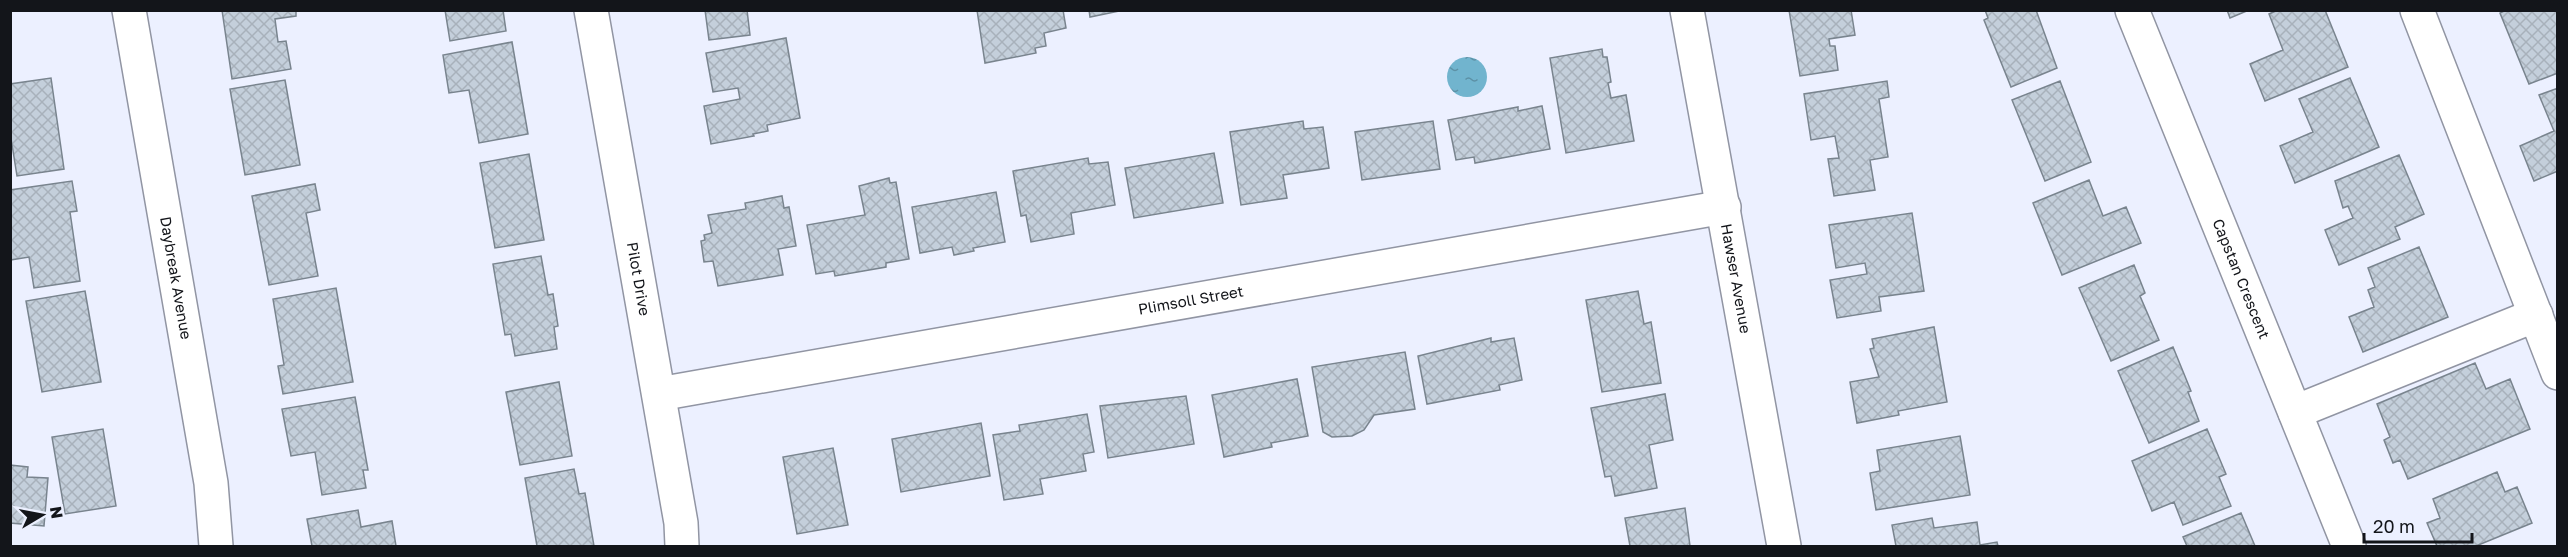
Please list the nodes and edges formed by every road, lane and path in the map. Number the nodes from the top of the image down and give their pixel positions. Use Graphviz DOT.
graph roads {
  1 [pos="129,10"];
  2 [pos="591,10"];
  3 [pos="1687,10"];
  4 [pos="2132,10"];
  5 [pos="2417,10"];
  6 [pos="1724,207"];
  7 [pos="2535,315"];
  8 [pos="2558,373"];
  9 [pos="659,394"];
  10 [pos="2295,412"];
  11 [pos="216,546"];
  12 [pos="682,546"];
  13 [pos="1784,546"];
  14 [pos="2349,546"];
  1 -- 11 [label="street, Daybreak Avenue"];
  2 -- 9 [label="street, Pilot Drive"];
  3 -- 6 [label="street, Hawser Avenue"];
  4 -- 10 [label="street, Capstan Crescent"];
  5 -- 7 [label="street"];
  6 -- 9 [label="street, Plimsoll Street"];
  6 -- 13 [label="street, Hawser Avenue"];
  7 -- 8 [label="street"];
  7 -- 10 [label="street"];
  9 -- 12 [label="street, Pilot Drive"];
  10 -- 14 [label="street, Capstan Crescent"];
}
